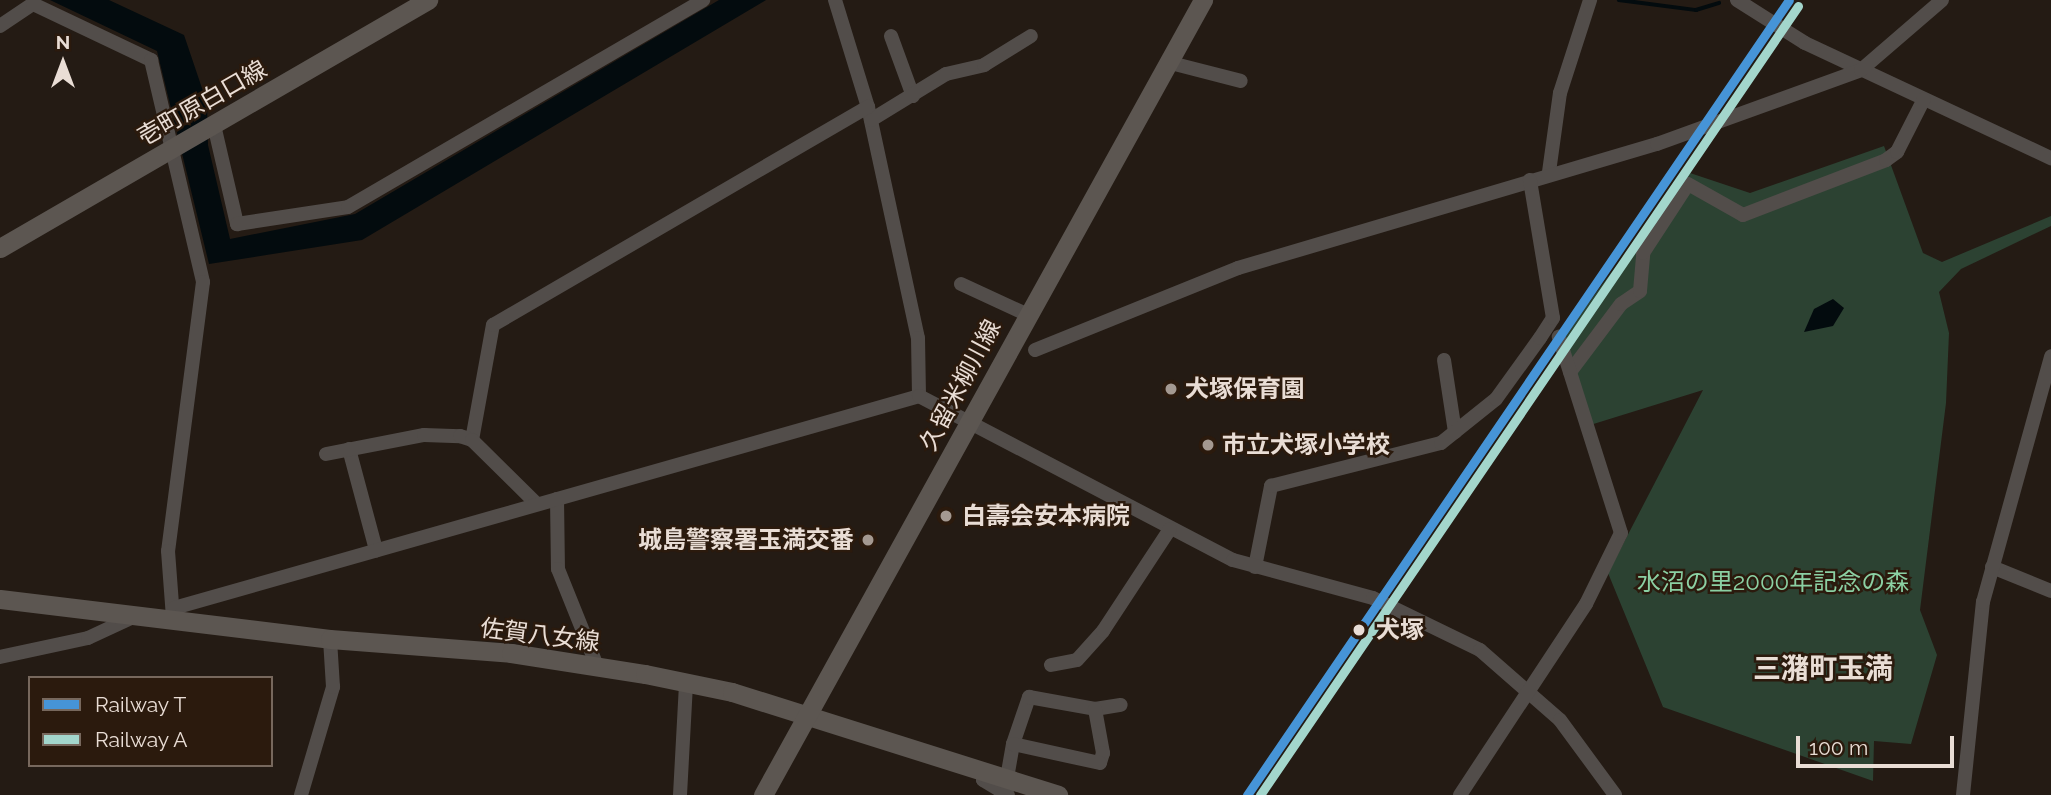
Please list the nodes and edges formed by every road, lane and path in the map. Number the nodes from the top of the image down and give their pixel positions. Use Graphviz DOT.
graph roads {
  1 [pos="428,0"];
  2 [pos="703,0"];
  3 [pos="835,0"];
  4 [pos="1203,0"];
  5 [pos="1590,0"];
  6 [pos="1737,0"];
  7 [pos="1942,0"];
  8 [pos="0,26"];
  9 [pos="891,36"];
  10 [pos="1031,36"];
  11 [pos="1167,62"];
  12 [pos="1861,70"];
  13 [pos="1241,80"];
  14 [pos="914,96"];
  15 [pos="1924,99"];
  16 [pos="869,114"];
  17 [pos="211,126"];
  18 [pos="174,147"];
  19 [pos="2051,158"];
  20 [pos="1549,173"];
  21 [pos="1530,180"];
  22 [pos="0,248"];
  23 [pos="961,284"];
  24 [pos="1027,314"];
  25 [pos="1559,337"];
  26 [pos="1035,350"];
  27 [pos="2051,356"];
  28 [pos="1444,360"];
  29 [pos="1570,372"];
  30 [pos="919,396"];
  31 [pos="970,419"];
  32 [pos="1455,432"];
  33 [pos="472,440"];
  34 [pos="349,449"];
  35 [pos="326,454"];
  36 [pos="556,499"];
  37 [pos="537,504"];
  38 [pos="1170,529"];
  39 [pos="376,550"];
  40 [pos="1255,567"];
  41 [pos="1992,567"];
  42 [pos="2051,591"];
  43 [pos="0,599"];
  44 [pos="173,615"];
  45 [pos="133,617"];
  46 [pos="330,639"];
  47 [pos="0,657"];
  48 [pos="1051,665"];
  49 [pos="597,666"];
  50 [pos="686,683"];
  51 [pos="1528,689"];
  52 [pos="1121,705"];
  53 [pos="1095,709"];
  54 [pos="810,715"];
  55 [pos="1013,744"];
  56 [pos="1007,787"];
  57 [pos="301,795"];
  58 [pos="680,795"];
  59 [pos="763,795"];
  60 [pos="1058,795"];
  61 [pos="1460,795"];
  62 [pos="1615,795"];
  63 [pos="1964,795"];
  1 -- 17 [label="main road, 壱町原白口線"];
  2 -- 17 [label="street"];
  3 -- 16 [label="street"];
  4 -- 11 [label="main road, 久留米柳川線"];
  5 -- 20 [label="street"];
  6 -- 12 [label="street"];
  7 -- 12 [label="street"];
  8 -- 18 [label="street"];
  9 -- 14 [label="street"];
  10 -- 14 [label="street"];
  11 -- 13 [label="street"];
  11 -- 24 [label="main road, 久留米柳川線"];
  12 -- 15 [label="street"];
  12 -- 20 [label="street"];
  14 -- 16 [label="street"];
  15 -- 19 [label="street"];
  15 -- 29 [label="street"];
  16 -- 30 [label="street"];
  16 -- 33 [label="street"];
  17 -- 18 [label="main road, 壱町原白口線"];
  18 -- 22 [label="main road, 壱町原白口線"];
  18 -- 44 [label="street"];
  20 -- 21 [label="street"];
  21 -- 26 [label="street"];
  21 -- 32 [label="street"];
  23 -- 24 [label="street"];
  24 -- 31 [label="main road, 久留米柳川線"];
  25 -- 29 [label="street"];
  27 -- 41 [label="street"];
  28 -- 32 [label="street"];
  29 -- 51 [label="street"];
  30 -- 31 [label="street"];
  30 -- 36 [label="street"];
  31 -- 38 [label="street"];
  31 -- 54 [label="main road, 久留米柳川線"];
  32 -- 40 [label="street"];
  33 -- 34 [label="street"];
  33 -- 37 [label="street"];
  34 -- 35 [label="street"];
  34 -- 39 [label="street"];
  36 -- 37 [label="street"];
  36 -- 49 [label="street"];
  37 -- 39 [label="street"];
  38 -- 40 [label="street"];
  38 -- 48 [label="street"];
  39 -- 44 [label="street"];
  40 -- 51 [label="street"];
  41 -- 42 [label="street"];
  41 -- 63 [label="street"];
  43 -- 45 [label="main road, 佐賀八女線"];
  44 -- 45 [label="main road, 佐賀八女線"];
  44 -- 46 [label="main road, 佐賀八女線"];
  45 -- 47 [label="street"];
  46 -- 49 [label="main road, 佐賀八女線"];
  46 -- 57 [label="street"];
  49 -- 50 [label="main road, 佐賀八女線"];
  50 -- 54 [label="main road, 佐賀八女線"];
  50 -- 58 [label="street"];
  51 -- 61 [label="street"];
  51 -- 62 [label="street"];
  52 -- 53 [label="street"];
  53 -- 55 [label="street"];
  53 -- 55 [label="street"];
  54 -- 56 [label="main road, 佐賀八女線"];
  54 -- 59 [label="main road, 久留米柳川線"];
  55 -- 56 [label="street"];
  56 -- 60 [label="main road, 佐賀八女線"];
}
